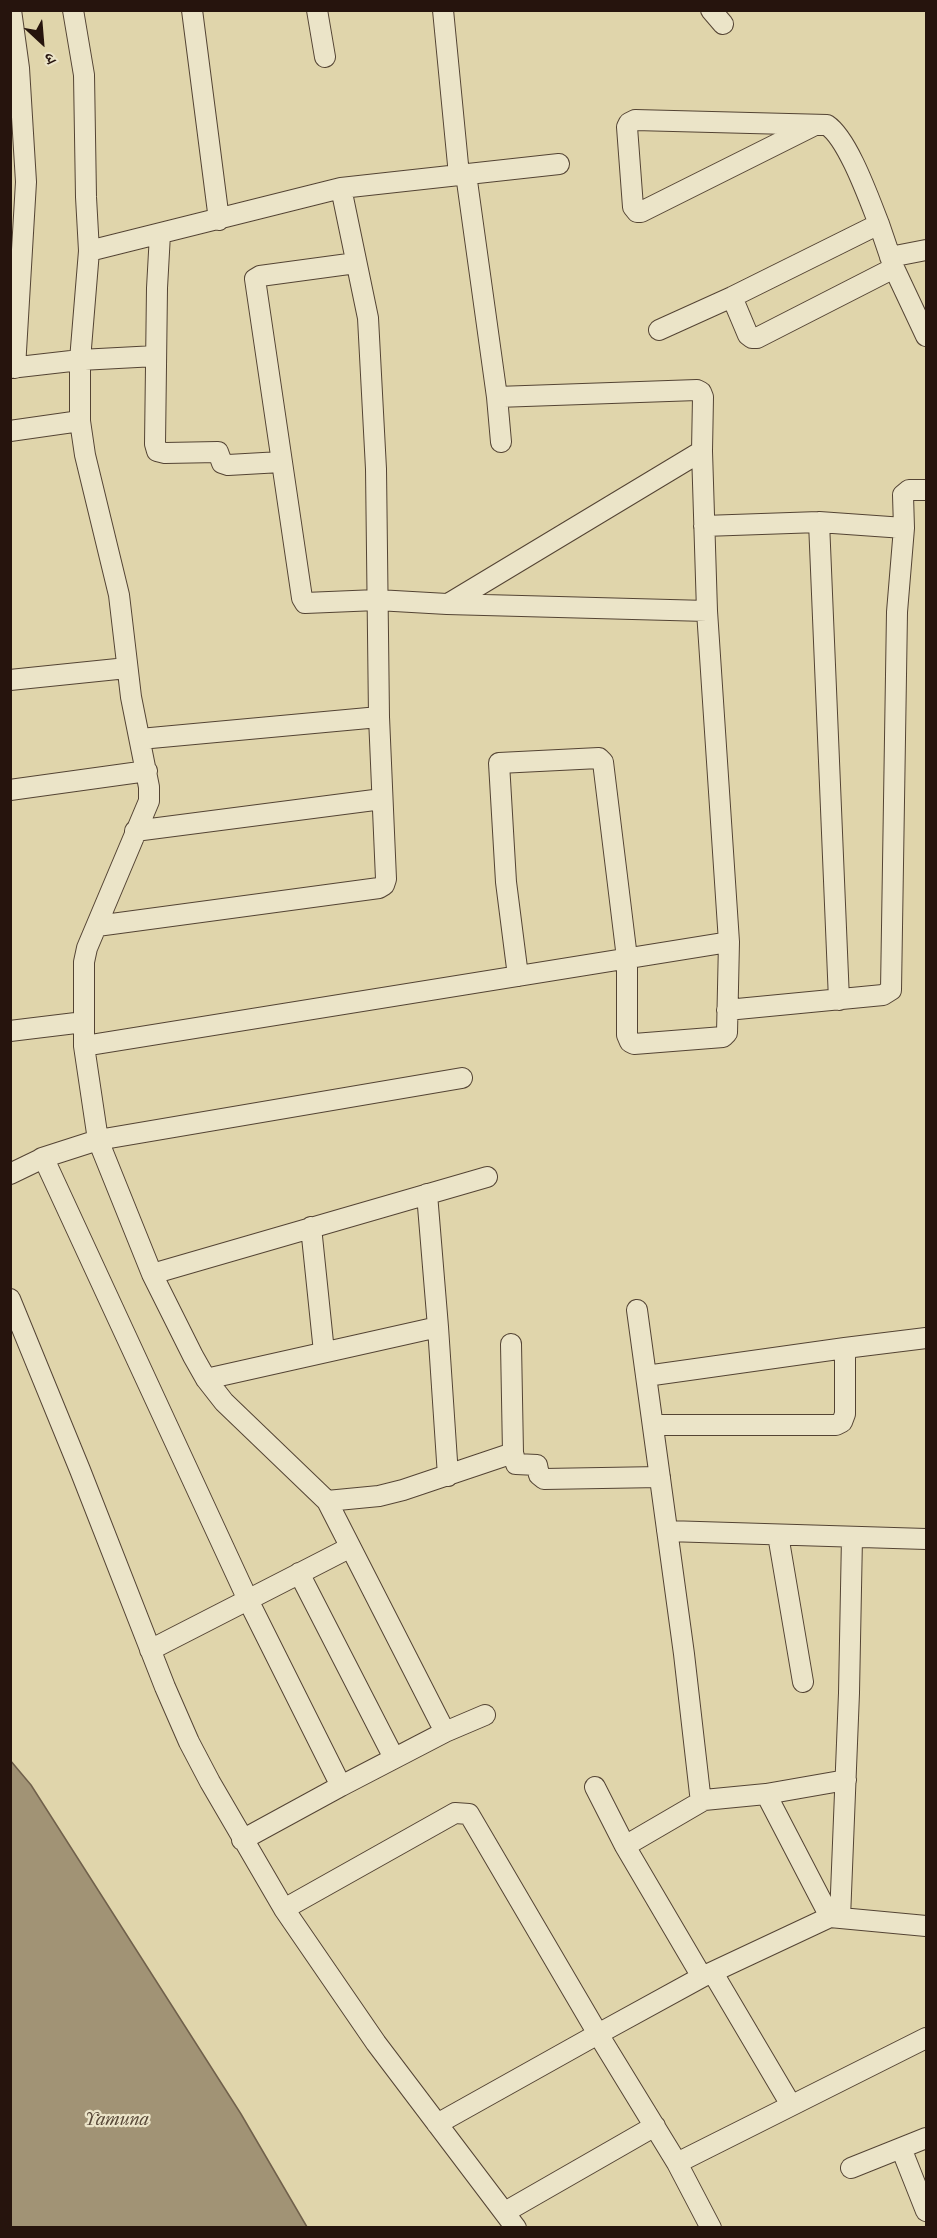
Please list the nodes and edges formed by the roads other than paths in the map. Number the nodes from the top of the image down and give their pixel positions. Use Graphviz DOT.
graph roads {
  1 [pos="73,10"];
  2 [pos="192,10"];
  3 [pos="317,10"];
  4 [pos="443,10"];
  5 [pos="11,11"];
  6 [pos="325,57"];
  7 [pos="815,124"];
  8 [pos="559,164"];
  9 [pos="463,174"];
  10 [pos="18,184"];
  11 [pos="341,188"];
  12 [pos="219,220"];
  13 [pos="879,224"];
  14 [pos="160,234"];
  15 [pos="927,250"];
  16 [pos="89,252"];
  17 [pos="892,262"];
  18 [pos="356,263"];
  19 [pos="732,297"];
  20 [pos="659,330"];
  21 [pos="927,336"];
  22 [pos="156,357"];
  23 [pos="80,360"];
  24 [pos="13,368"];
  25 [pos="497,397"];
  26 [pos="80,422"];
  27 [pos="10,431"];
  28 [pos="501,442"];
  29 [pos="702,451"];
  30 [pos="282,462"];
  31 [pos="927,490"];
  32 [pos="819,522"];
  33 [pos="704,526"];
  34 [pos="904,528"];
  35 [pos="376,600"];
  36 [pos="447,604"];
  37 [pos="707,611"];
  38 [pos="127,669"];
  39 [pos="10,680"];
  40 [pos="379,717"];
  41 [pos="140,739"];
  42 [pos="147,771"];
  43 [pos="10,790"];
  44 [pos="382,799"];
  45 [pos="135,831"];
  46 [pos="97,926"];
  47 [pos="729,942"];
  48 [pos="627,958"];
  49 [pos="518,976"];
  50 [pos="839,1000"];
  51 [pos="727,1010"];
  52 [pos="84,1022"];
  53 [pos="10,1031"];
  54 [pos="84,1046"];
  55 [pos="462,1078"];
  56 [pos="98,1140"];
  57 [pos="42,1158"];
  58 [pos="10,1174"];
  59 [pos="487,1177"];
  60 [pos="427,1194"];
  61 [pos="311,1227"];
  62 [pos="152,1274"];
  63 [pos="10,1299"];
  64 [pos="637,1310"];
  65 [pos="438,1326"];
  66 [pos="17,1330"];
  67 [pos="927,1338"];
  68 [pos="511,1344"];
  69 [pos="845,1347"];
  70 [pos="324,1352"];
  71 [pos="646,1376"];
  72 [pos="206,1379"];
  73 [pos="653,1425"];
  74 [pos="513,1453"];
  75 [pos="448,1476"];
  76 [pos="660,1477"];
  77 [pos="327,1501"];
  78 [pos="667,1531"];
  79 [pos="778,1535"];
  80 [pos="852,1537"];
  81 [pos="927,1539"];
  82 [pos="349,1548"];
  83 [pos="299,1573"];
  84 [pos="248,1600"];
  85 [pos="150,1650"];
  86 [pos="803,1682"];
  87 [pos="485,1715"];
  88 [pos="445,1732"];
  89 [pos="394,1758"];
  90 [pos="846,1780"];
  91 [pos="341,1786"];
  92 [pos="596,1787"];
  93 [pos="766,1794"];
  94 [pos="704,1800"];
  95 [pos="242,1840"];
  96 [pos="625,1846"];
  97 [pos="284,1909"];
  98 [pos="835,1918"];
  99 [pos="927,1926"];
  100 [pos="707,1975"];
  101 [pos="597,2034"];
  102 [pos="927,2038"];
  103 [pos="791,2105"];
  104 [pos="437,2124"];
  105 [pos="655,2126"];
  106 [pos="927,2138"];
  107 [pos="902,2148"];
  108 [pos="677,2163"];
  109 [pos="851,2168"];
  110 [pos="927,2211"];
  111 [pos="511,2220"];
  112 [pos="711,2228"];
  1 -- 16 [label="street"];
  2 -- 12 [label="street"];
  3 -- 6 [label="street"];
  4 -- 9 [label="street"];
  5 -- 10 [label="street"];
  7 -- 7 [label="street"];
  7 -- 13 [label="street"];
  8 -- 9 [label="street"];
  9 -- 11 [label="street"];
  9 -- 25 [label="street"];
  10 -- 24 [label="street"];
  11 -- 12 [label="street"];
  11 -- 18 [label="street"];
  12 -- 14 [label="street"];
  13 -- 17 [label="street"];
  13 -- 19 [label="street"];
  14 -- 16 [label="street"];
  14 -- 22 [label="street"];
  15 -- 17 [label="street"];
  16 -- 23 [label="street"];
  17 -- 19 [label="street"];
  17 -- 21 [label="street"];
  18 -- 30 [label="street"];
  18 -- 35 [label="street"];
  19 -- 20 [label="street"];
  22 -- 23 [label="street"];
  22 -- 30 [label="street"];
  23 -- 24 [label="street"];
  23 -- 26 [label="street"];
  25 -- 28 [label="street"];
  25 -- 29 [label="street"];
  26 -- 27 [label="street"];
  26 -- 38 [label="street"];
  29 -- 33 [label="street"];
  29 -- 36 [label="street"];
  30 -- 35 [label="street"];
  31 -- 34 [label="street"];
  32 -- 33 [label="street"];
  32 -- 34 [label="street"];
  32 -- 50 [label="street"];
  33 -- 37 [label="street"];
  34 -- 50 [label="street"];
  35 -- 36 [label="street"];
  35 -- 40 [label="street"];
  36 -- 37 [label="street"];
  37 -- 47 [label="street"];
  38 -- 39 [label="street"];
  38 -- 41 [label="street"];
  40 -- 41 [label="street"];
  40 -- 44 [label="street"];
  41 -- 42 [label="street"];
  42 -- 43 [label="street"];
  42 -- 45 [label="street"];
  44 -- 45 [label="street"];
  44 -- 46 [label="street"];
  45 -- 46 [label="street"];
  46 -- 52 [label="street"];
  47 -- 48 [label="street"];
  47 -- 51 [label="street"];
  48 -- 49 [label="street"];
  48 -- 49 [label="street"];
  48 -- 51 [label="street"];
  49 -- 54 [label="street"];
  50 -- 51 [label="street"];
  52 -- 53 [label="street"];
  52 -- 54 [label="street"];
  54 -- 56 [label="street"];
  55 -- 56 [label="street"];
  56 -- 57 [label="street"];
  56 -- 62 [label="street"];
  57 -- 58 [label="street"];
  57 -- 84 [label="street"];
  59 -- 60 [label="street"];
  60 -- 61 [label="street"];
  60 -- 65 [label="street"];
  61 -- 62 [label="street"];
  61 -- 70 [label="street"];
  62 -- 72 [label="street"];
  63 -- 66 [label="street"];
  64 -- 71 [label="street"];
  65 -- 70 [label="street"];
  65 -- 75 [label="street"];
  66 -- 85 [label="street"];
  67 -- 69 [label="street"];
  68 -- 74 [label="street"];
  69 -- 71 [label="street"];
  69 -- 73 [label="street"];
  70 -- 72 [label="street"];
  71 -- 73 [label="street"];
  72 -- 77 [label="street"];
  73 -- 76 [label="street"];
  74 -- 75 [label="street"];
  74 -- 76 [label="street"];
  75 -- 77 [label="street"];
  76 -- 78 [label="street"];
  77 -- 82 [label="street"];
  78 -- 79 [label="street"];
  78 -- 94 [label="street"];
  79 -- 80 [label="street"];
  79 -- 86 [label="street"];
  80 -- 81 [label="street"];
  80 -- 90 [label="street"];
  82 -- 83 [label="street"];
  82 -- 88 [label="street"];
  83 -- 84 [label="street"];
  83 -- 89 [label="street"];
  84 -- 85 [label="street"];
  84 -- 91 [label="street"];
  85 -- 95 [label="street"];
  87 -- 88 [label="street"];
  88 -- 89 [label="street"];
  89 -- 91 [label="street"];
  90 -- 93 [label="street"];
  90 -- 98 [label="street"];
  91 -- 95 [label="street"];
  92 -- 96 [label="street"];
  93 -- 94 [label="street"];
  93 -- 98 [label="street"];
  94 -- 96 [label="street"];
  95 -- 97 [label="street"];
  96 -- 100 [label="street"];
  97 -- 101 [label="street"];
  97 -- 104 [label="street"];
  98 -- 99 [label="street"];
  98 -- 100 [label="street"];
  100 -- 101 [label="street"];
  100 -- 103 [label="street"];
  101 -- 104 [label="street"];
  101 -- 105 [label="street"];
  102 -- 103 [label="street"];
  103 -- 108 [label="street"];
  104 -- 111 [label="street"];
  105 -- 108 [label="street"];
  105 -- 111 [label="street"];
  106 -- 107 [label="street"];
  107 -- 109 [label="street"];
  107 -- 110 [label="street"];
  108 -- 112 [label="street"];
}
